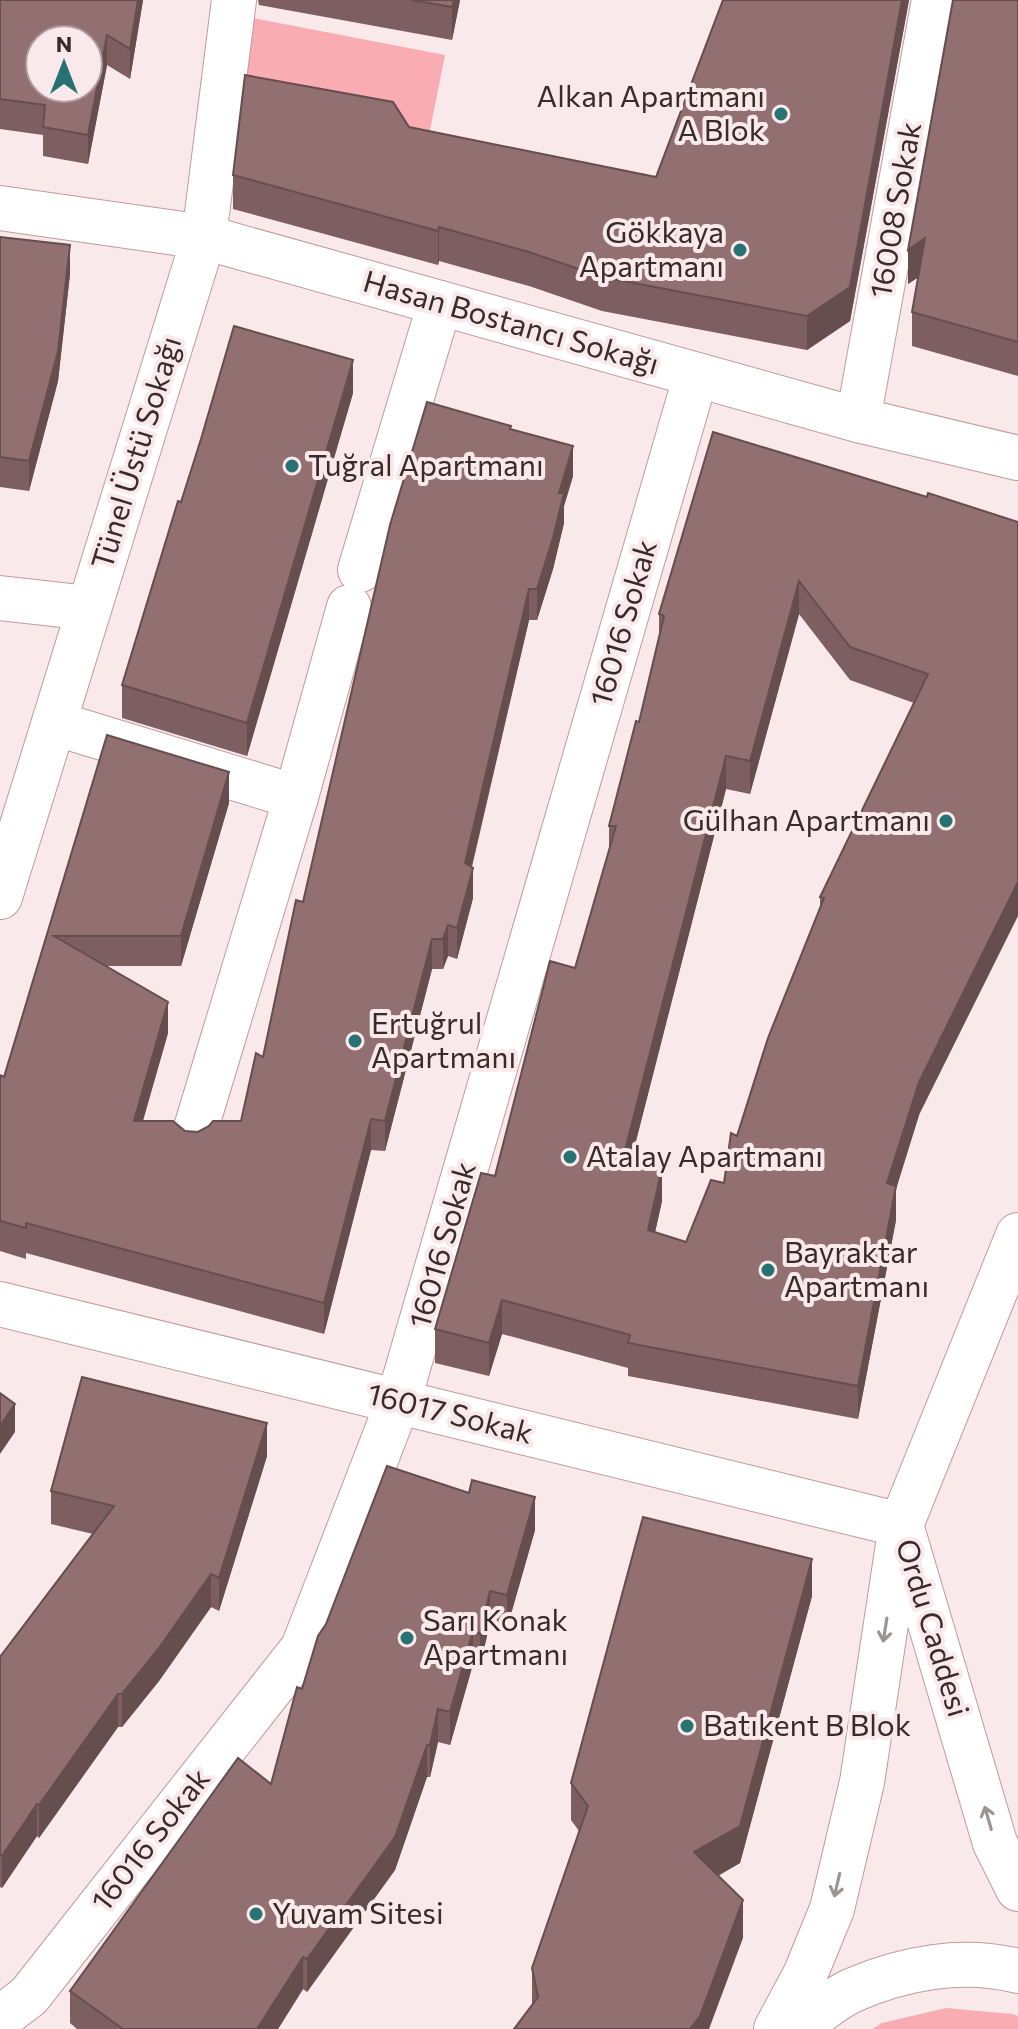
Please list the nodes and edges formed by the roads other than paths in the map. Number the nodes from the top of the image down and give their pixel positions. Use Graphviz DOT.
graph roads {
  1 [pos="234,0"];
  2 [pos="934,0"];
  3 [pos="0,208"];
  4 [pos="204,237"];
  5 [pos="440,303"];
  6 [pos="696,375"];
  7 [pos="858,420"];
  8 [pos="1018,458"];
  9 [pos="0,598"];
  10 [pos="89,608"];
  11 [pos="54,723"];
  12 [pos="296,797"];
  13 [pos="0,897"];
  14 [pos="193,1138"];
  15 [pos="1018,1235"];
  16 [pos="0,1304"];
  17 [pos="398,1402"];
  18 [pos="901,1525"];
  19 [pos="1018,1889"];
  20 [pos="1018,1971"];
  21 [pos="0,2018"];
  22 [pos="776,2029"];
  23 [pos="796,2029"];
  1 -- 4 [label="street, Tünel Üstü Sokağı"];
  2 -- 7 [label="street, 16008 Sokak"];
  3 -- 4 [label="street, Hasan Bostancı Sokağı"];
  4 -- 5 [label="street, Hasan Bostancı Sokağı"];
  4 -- 10 [label="street, Tünel Üstü Sokağı"];
  5 -- 6 [label="street, Hasan Bostancı Sokağı"];
  5 -- 12 [label="street"];
  6 -- 7 [label="street, Hasan Bostancı Sokağı"];
  6 -- 17 [label="street, 16016 Sokak"];
  7 -- 8 [label="street, Hasan Bostancı Sokağı"];
  9 -- 10 [label="street"];
  10 -- 11 [label="street, Tünel Üstü Sokağı"];
  11 -- 12 [label="street"];
  11 -- 13 [label="street, Tünel Üstü Sokağı"];
  12 -- 14 [label="street"];
  15 -- 18 [label="street, Ordu Caddesi"];
  16 -- 17 [label="street, 16017 Sokak"];
  17 -- 18 [label="street, 16017 Sokak"];
  17 -- 21 [label="street, 16016 Sokak"];
  19 -- 18 [label="street, Ordu Caddesi, one-way"];
  18 -- 22 [label="street, one-way"];
  20 -- 23 [label="street"];
}
